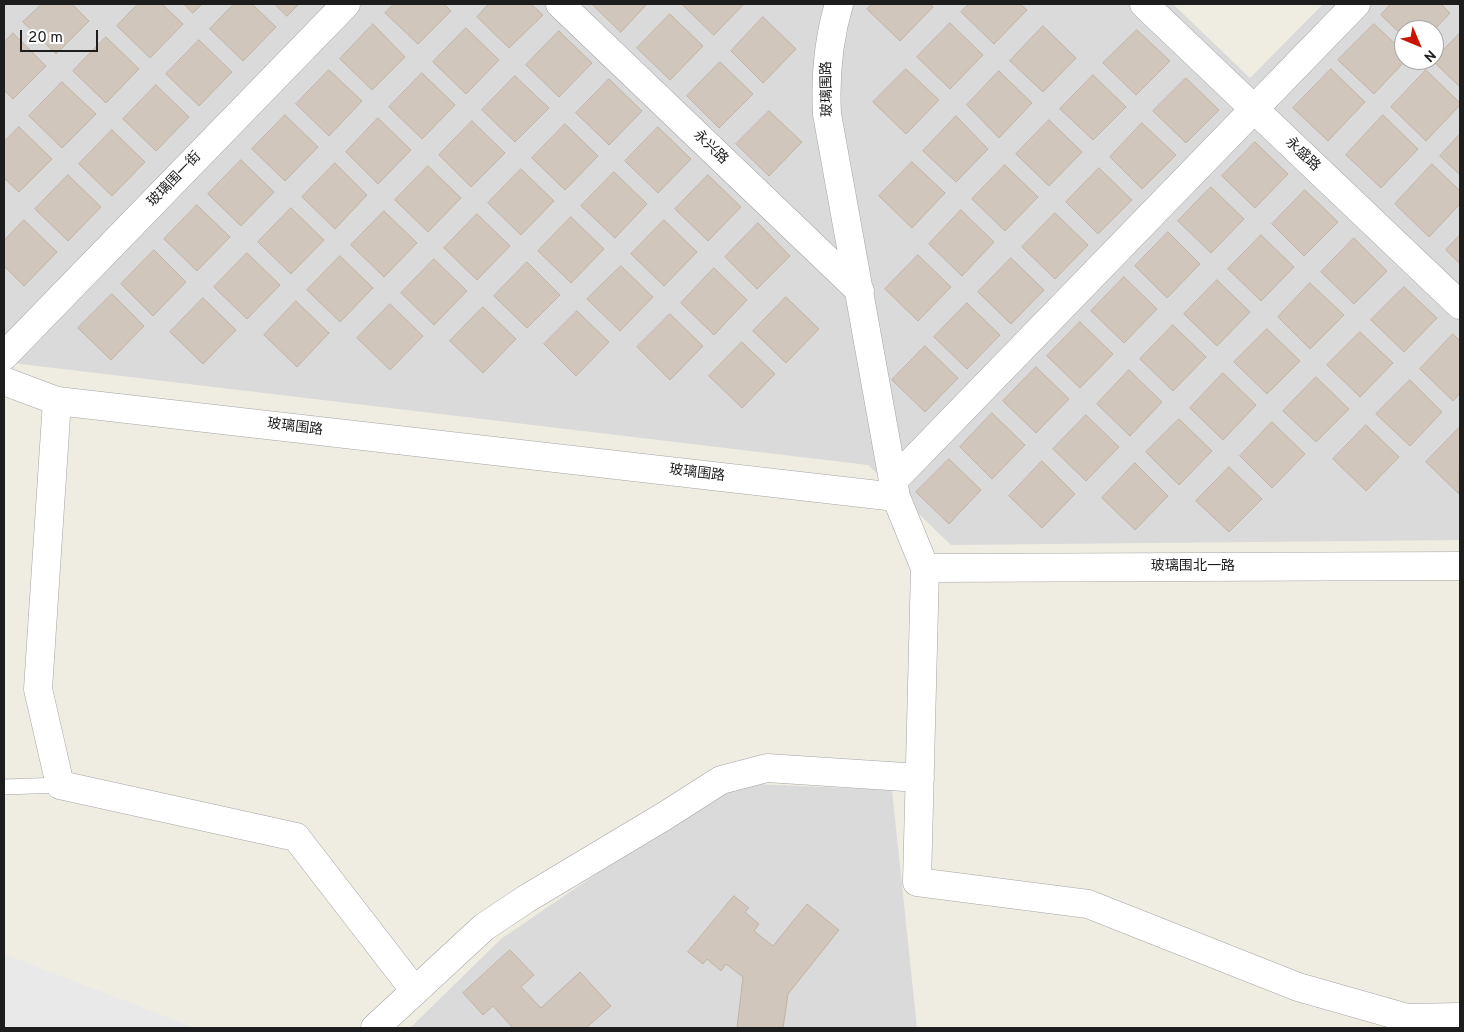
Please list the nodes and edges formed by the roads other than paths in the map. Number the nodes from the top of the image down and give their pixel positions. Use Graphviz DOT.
graph roads {
  1 [pos="346,4"];
  2 [pos="560,4"];
  3 [pos="839,4"];
  4 [pos="1144,4"];
  5 [pos="1356,4"];
  6 [pos="1254,108"];
  7 [pos="860,291"];
  8 [pos="1460,306"];
  9 [pos="4,356"];
  10 [pos="4,381"];
  11 [pos="57,401"];
  12 [pos="895,488"];
  13 [pos="1460,566"];
  14 [pos="925,568"];
  15 [pos="920,778"];
  16 [pos="60,785"];
  17 [pos="4,787"];
  18 [pos="416,991"];
  19 [pos="1460,1017"];
  20 [pos="375,1028"];
  1 -- 9 [label="street, 玻璃围一街"];
  2 -- 7 [label="street, 永兴路"];
  3 -- 7 [label="street, 玻璃围路"];
  4 -- 6 [label="street, 永盛路"];
  5 -- 6 [label="street"];
  6 -- 8 [label="street, 永盛路"];
  6 -- 12 [label="street"];
  7 -- 12 [label="street, 玻璃围路"];
  10 -- 11 [label="street, 玻璃围路"];
  11 -- 12 [label="street, 玻璃围路"];
  11 -- 16 [label="street"];
  12 -- 14 [label="street"];
  13 -- 14 [label="street, 玻璃围北一路"];
  14 -- 15 [label="street"];
  15 -- 18 [label="street"];
  15 -- 19 [label="street"];
  16 -- 17 [label="lane"];
  16 -- 18 [label="street"];
  18 -- 20 [label="street"];
}
